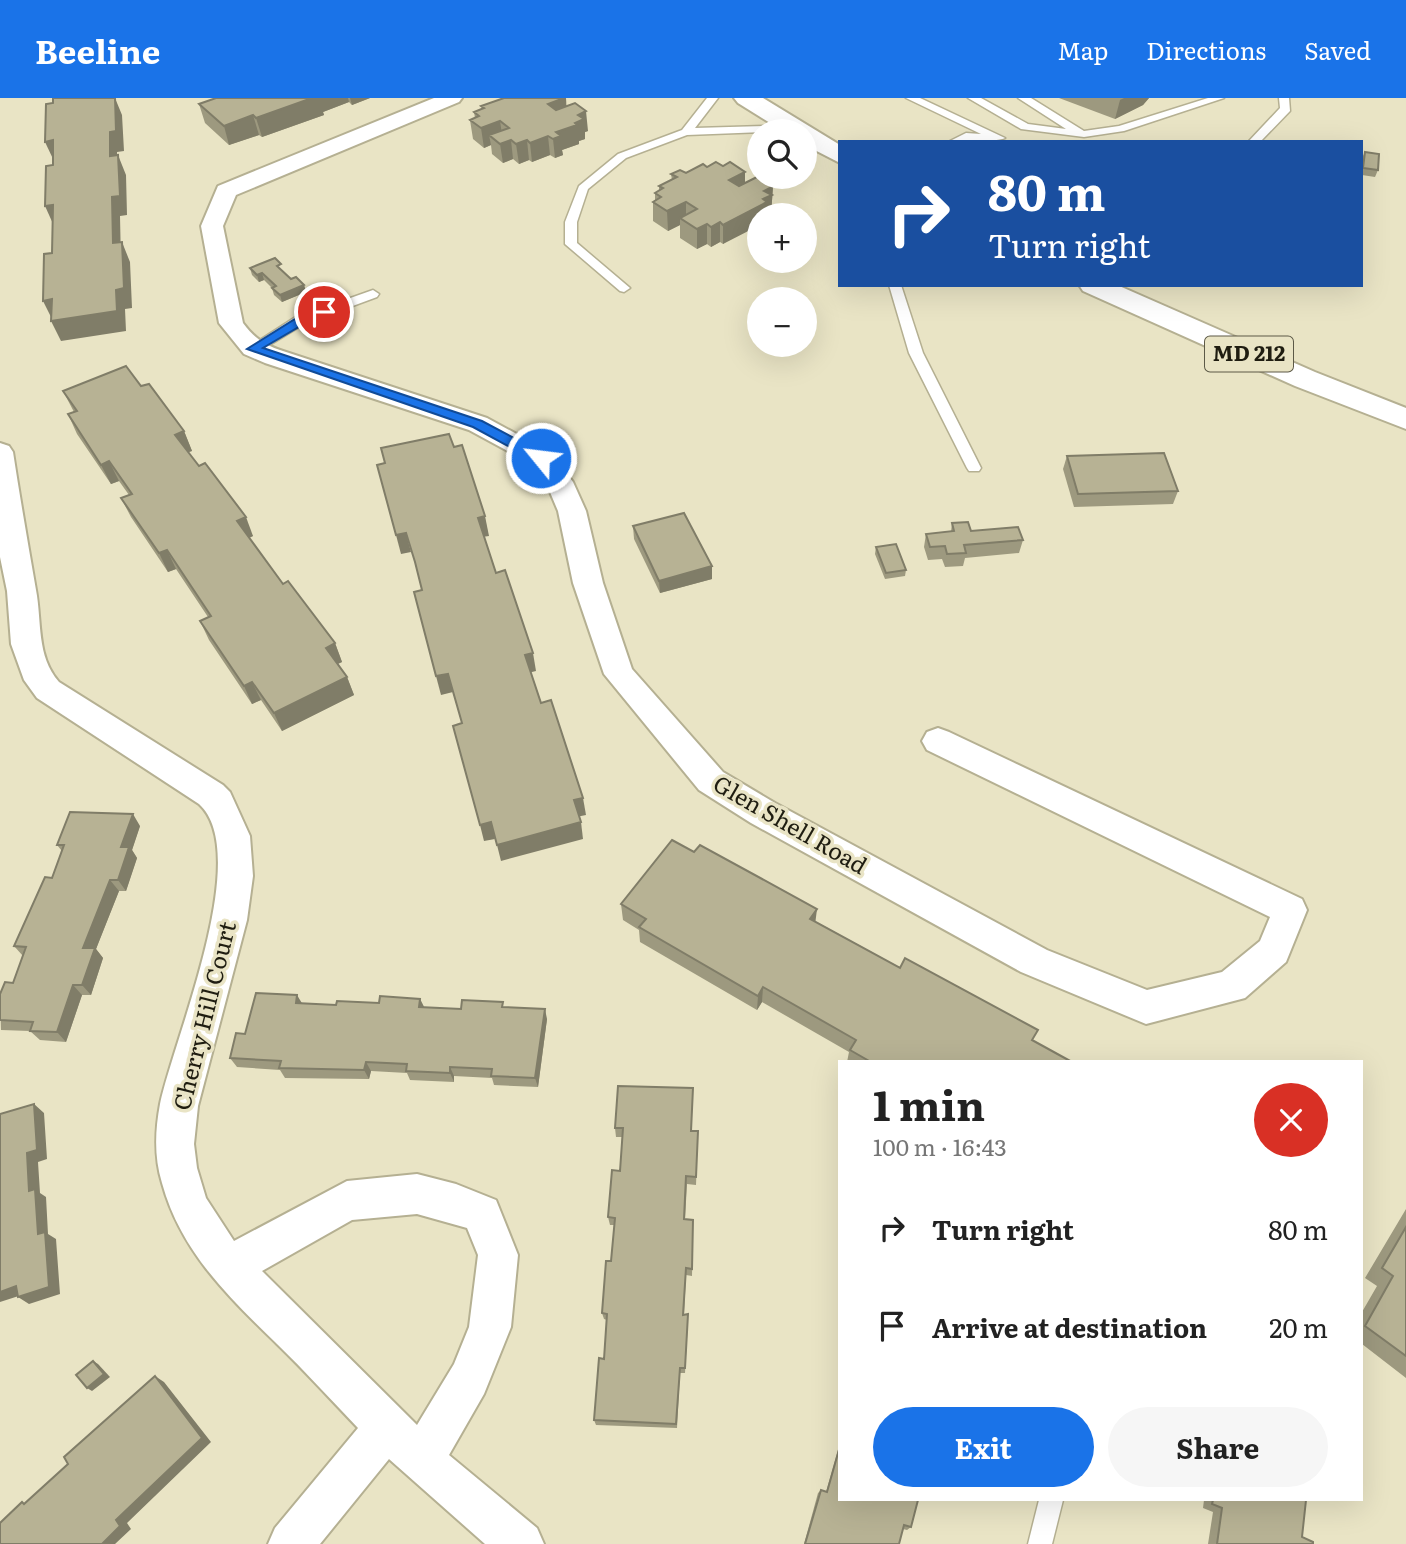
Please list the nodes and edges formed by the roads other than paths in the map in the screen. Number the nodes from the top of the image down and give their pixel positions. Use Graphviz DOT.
graph roads {
  1 [pos="452,98"];
  2 [pos="713,98"];
  3 [pos="746,98"];
  4 [pos="911,98"];
  5 [pos="973,98"];
  6 [pos="1023,98"];
  7 [pos="1219,98"];
  8 [pos="1284,98"];
  9 [pos="780,119"];
  10 [pos="1025,127"];
  11 [pos="747,131"];
  12 [pos="686,132"];
  13 [pos="1084,134"];
  14 [pos="957,140"];
  15 [pos="998,140"];
  16 [pos="1255,140"];
  17 [pos="817,142"];
  18 [pos="838,155"];
  19 [pos="896,287"];
  20 [pos="1102,287"];
  21 [pos="624,288"];
  22 [pos="373,293"];
  23 [pos="253,349"];
  24 [pos="1406,419"];
  25 [pos="0,452"];
  26 [pos="974,468"];
  27 [pos="938,741"];
  28 [pos="230,1266"];
  29 [pos="388,1426"];
  30 [pos="422,1460"];
  31 [pos="1051,1501"];
  32 [pos="291,1544"];
  33 [pos="521,1544"];
  34 [pos="1040,1544"];
  1 -- 23 [label="street"];
  2 -- 12 [label="lane"];
  3 -- 9 [label="main road"];
  4 -- 15 [label="lane"];
  5 -- 10 [label="lane"];
  6 -- 13 [label="lane"];
  7 -- 13 [label="lane"];
  8 -- 16 [label="lane"];
  10 -- 13 [label="lane"];
  10 -- 15 [label="lane"];
  11 -- 12 [label="lane"];
  12 -- 21 [label="lane"];
  14 -- 15 [label="lane"];
  17 -- 18 [label="main road"];
  19 -- 26 [label="lane"];
  20 -- 24 [label="main road, MD 212"];
  22 -- 23 [label="lane"];
  23 -- 27 [label="street, Glen Shell Road"];
  25 -- 28 [label="street, Cherry Hill Court"];
  28 -- 29 [label="street, Cherry Hill Court"];
  28 -- 30 [label="street"];
  29 -- 30 [label="street, Cherry Hill Court"];
  29 -- 32 [label="street"];
  30 -- 33 [label="street, Cherry Hill Court"];
  31 -- 34 [label="lane"];
}
